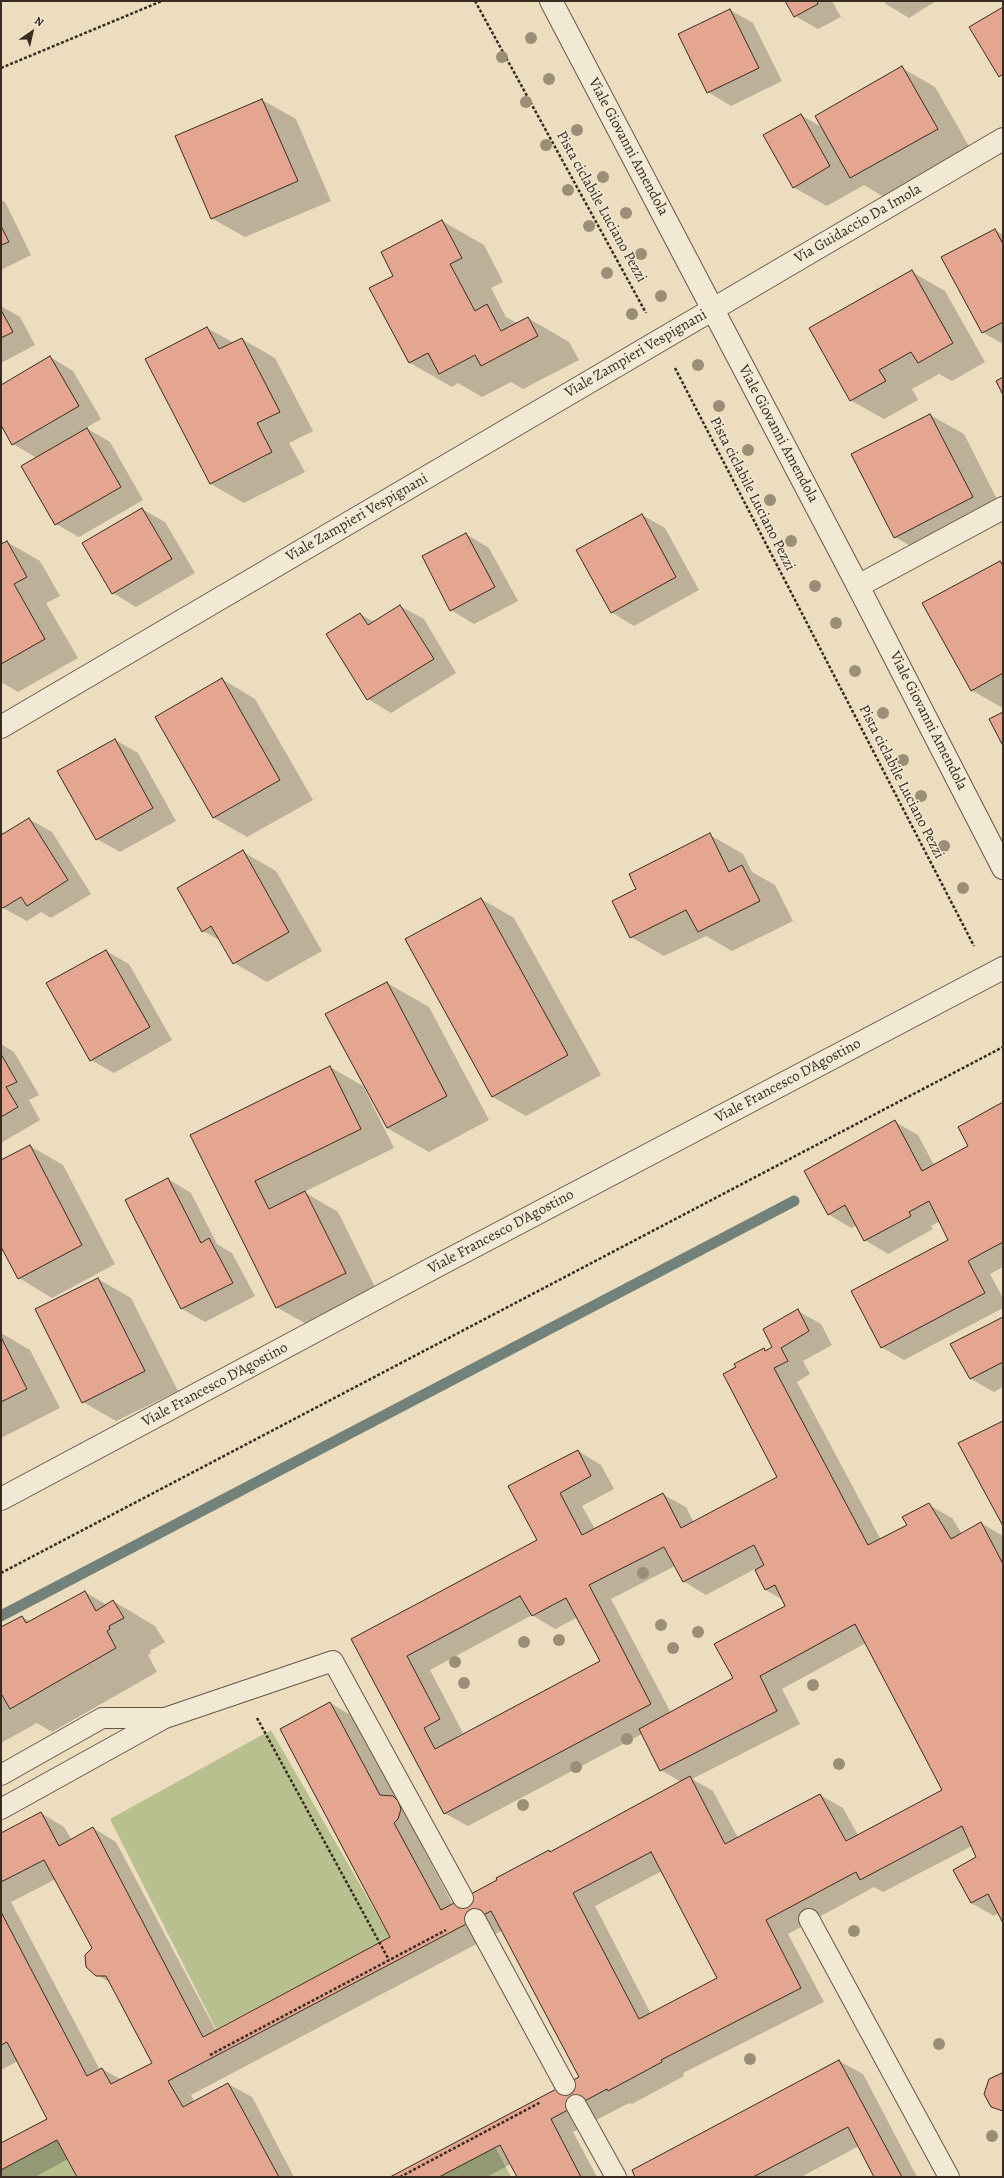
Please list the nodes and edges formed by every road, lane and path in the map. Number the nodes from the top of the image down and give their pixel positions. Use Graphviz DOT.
graph roads {
  1 [pos="162,1"];
  2 [pos="476,1"];
  3 [pos="551,1"];
  4 [pos="1,68"];
  5 [pos="1003,139"];
  6 [pos="713,308"];
  7 [pos="660,340"];
  8 [pos="1003,508"];
  9 [pos="858,586"];
  10 [pos="1,728"];
  11 [pos="1003,868"];
  12 [pos="996,971"];
  13 [pos="1003,1047"];
  14 [pos="1,1499"];
  15 [pos="1,1573"];
  16 [pos="165,1718"];
  17 [pos="267,1737"];
  18 [pos="1,1775"];
  19 [pos="1,1809"];
  20 [pos="463,1898"];
  21 [pos="475,1919"];
  22 [pos="809,1919"];
  23 [pos="452,1927"];
  24 [pos="389,1960"];
  25 [pos="210,2055"];
  26 [pos="565,2085"];
  27 [pos="546,2099"];
  28 [pos="576,2105"];
  29 [pos="400,2177"];
  30 [pos="616,2177"];
  31 [pos="949,2177"];
  1 -- 4 [label="path"];
  2 -- 7 [label="path, Pista ciclabile Luciano Pezzi"];
  3 -- 6 [label="street, Viale Giovanni Amendola"];
  5 -- 6 [label="street, Via Guidaccio Da Imola"];
  6 -- 7 [label="street, Viale Zampieri Vespignani"];
  6 -- 9 [label="street, Viale Giovanni Amendola"];
  7 -- 10 [label="street, Viale Zampieri Vespignani"];
  7 -- 12 [label="path, Pista ciclabile Luciano Pezzi"];
  8 -- 9 [label="street"];
  9 -- 11 [label="street, Viale Giovanni Amendola"];
  12 -- 14 [label="street, Viale Francesco D'Agostino"];
  13 -- 15 [label="path"];
  16 -- 18 [label="lane"];
  16 -- 19 [label="lane"];
  16 -- 20 [label="lane"];
  17 -- 24 [label="path"];
  21 -- 26 [label="lane"];
  22 -- 31 [label="lane"];
  23 -- 24 [label="path"];
  24 -- 25 [label="path"];
  27 -- 29 [label="path"];
  28 -- 30 [label="lane"];
}
